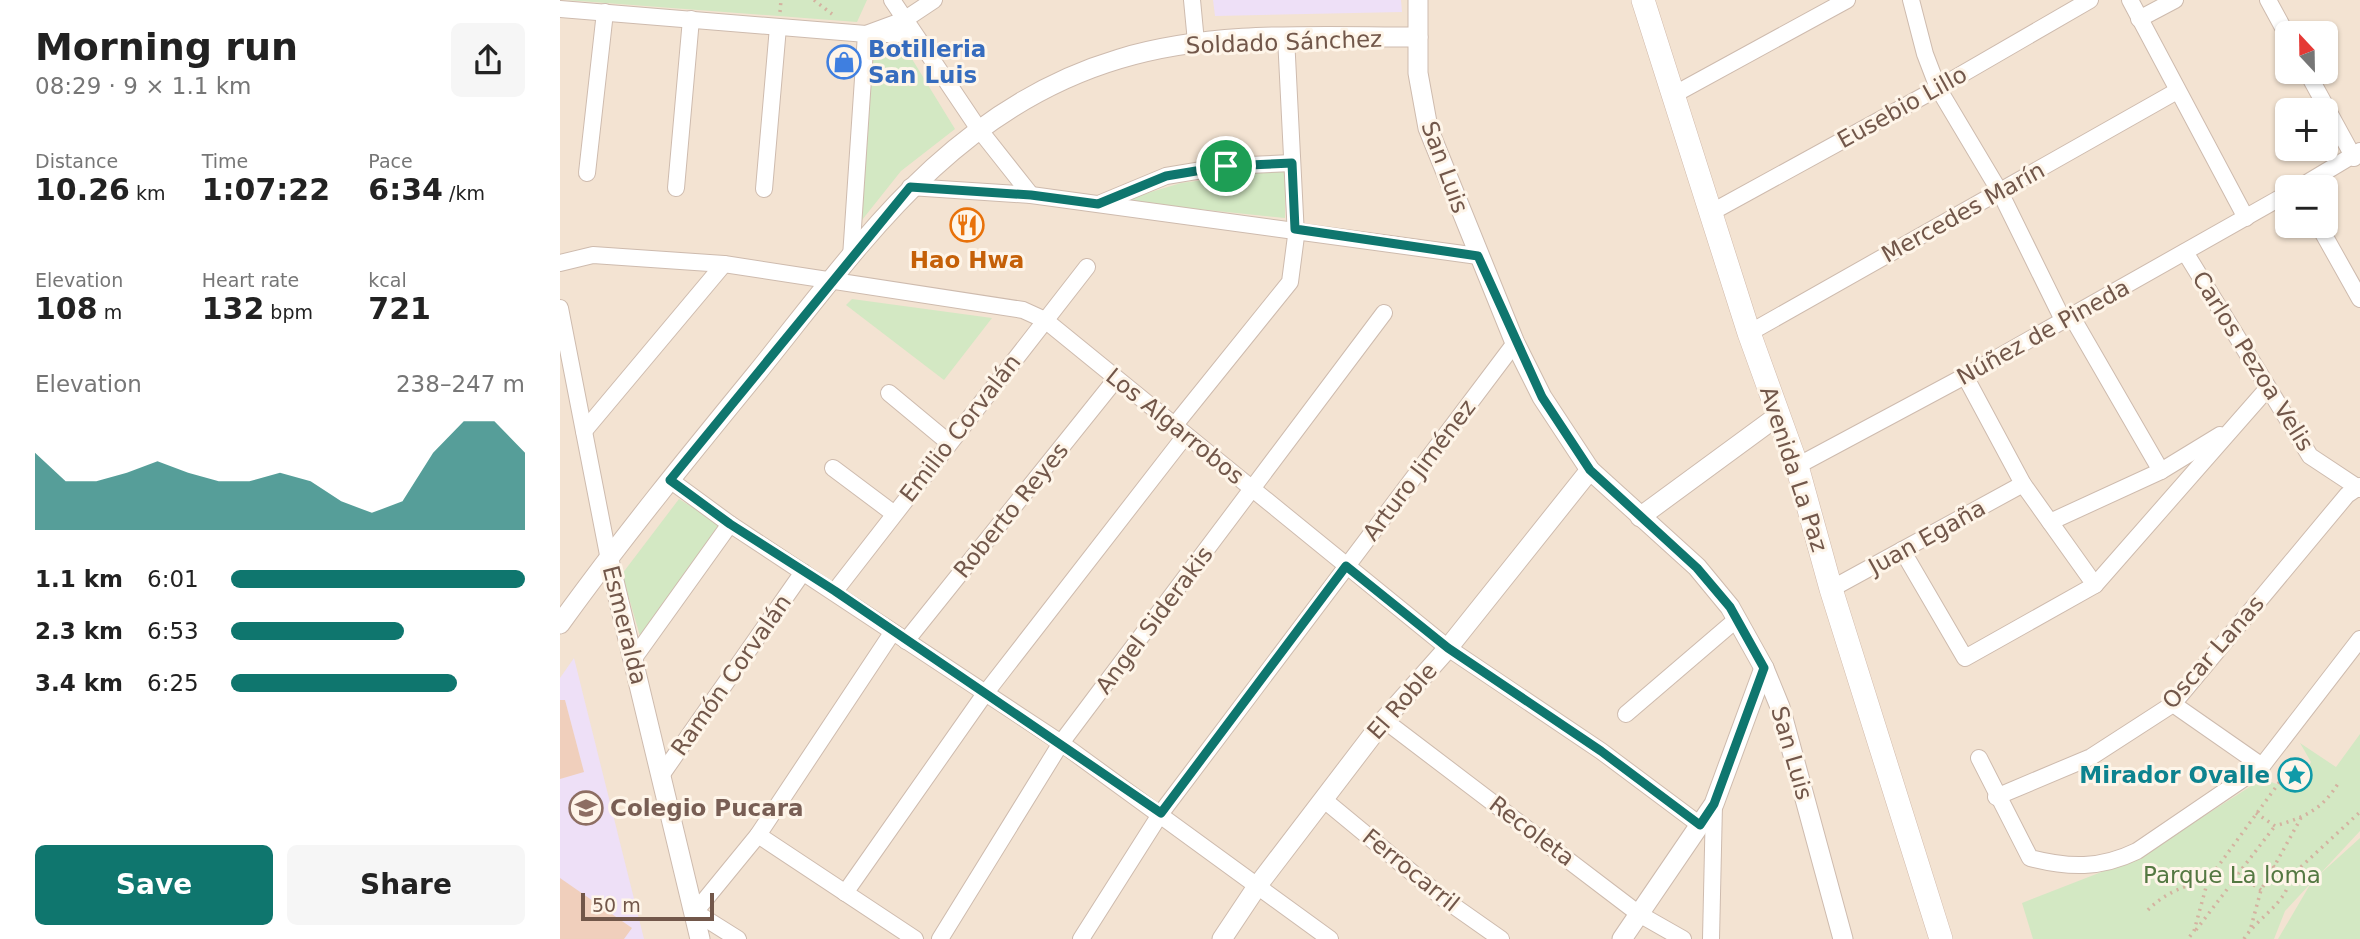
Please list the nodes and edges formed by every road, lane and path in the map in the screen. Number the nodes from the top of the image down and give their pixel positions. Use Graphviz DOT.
graph roads {
  1 [pos="892,0"];
  2 [pos="934,0"];
  3 [pos="1192,0"];
  4 [pos="1418,0"];
  5 [pos="1643,0"];
  6 [pos="1847,0"];
  7 [pos="1910,0"];
  8 [pos="2090,0"];
  9 [pos="2130,0"];
  10 [pos="2175,0"];
  11 [pos="2269,0"];
  12 [pos="560,9"];
  13 [pos="605,12"];
  14 [pos="691,19"];
  15 [pos="2139,19"];
  16 [pos="904,20"];
  17 [pos="2280,21"];
  18 [pos="778,27"];
  19 [pos="866,34"];
  20 [pos="913,34"];
  21 [pos="1286,37"];
  22 [pos="1418,37"];
  23 [pos="1196,42"];
  24 [pos="2314,84"];
  25 [pos="1938,88"];
  26 [pos="2177,91"];
  27 [pos="1675,94"];
  28 [pos="978,128"];
  29 [pos="2357,155"];
  30 [pos="1292,163"];
  31 [pos="587,173"];
  32 [pos="2321,175"];
  33 [pos="910,187"];
  34 [pos="676,188"];
  35 [pos="764,189"];
  36 [pos="2000,192"];
  37 [pos="1031,195"];
  38 [pos="2275,201"];
  39 [pos="1098,204"];
  40 [pos="1712,212"];
  41 [pos="2246,218"];
  42 [pos="1295,229"];
  43 [pos="2326,238"];
  44 [pos="2185,252"];
  45 [pos="1478,256"];
  46 [pos="851,257"];
  47 [pos="560,263"];
  48 [pos="724,264"];
  49 [pos="1087,267"];
  50 [pos="832,280"];
  51 [pos="2360,299"];
  52 [pos="560,308"];
  53 [pos="1384,313"];
  54 [pos="2068,319"];
  55 [pos="1045,320"];
  56 [pos="1749,333"];
  57 [pos="1515,343"];
  58 [pos="1965,376"];
  59 [pos="1115,379"];
  60 [pos="2267,389"];
  61 [pos="890,393"];
  62 [pos="1779,415"];
  63 [pos="2234,426"];
  64 [pos="584,431"];
  65 [pos="1179,431"];
  66 [pos="948,442"];
  67 [pos="1797,466"];
  68 [pos="833,468"];
  69 [pos="1590,470"];
  70 [pos="2161,471"];
  71 [pos="670,480"];
  72 [pos="2023,484"];
  73 [pos="2359,488"];
  74 [pos="1254,489"];
  75 [pos="893,513"];
  76 [pos="1640,517"];
  77 [pos="2050,522"];
  78 [pos="730,524"];
  79 [pos="1902,550"];
  80 [pos="609,560"];
  81 [pos="1346,566"];
  82 [pos="803,572"];
  83 [pos="2095,585"];
  84 [pos="1831,589"];
  85 [pos="835,591"];
  86 [pos="563,613"];
  87 [pos="1737,619"];
  88 [pos="899,637"];
  89 [pos="2360,639"];
  90 [pos="1448,648"];
  91 [pos="634,658"];
  92 [pos="1764,668"];
  93 [pos="984,695"];
  94 [pos="2173,705"];
  95 [pos="1626,714"];
  96 [pos="1384,720"];
  97 [pos="1061,743"];
  98 [pos="1979,758"];
  99 [pos="2262,766"];
  100 [pos="2284,776"];
  101 [pos="660,777"];
  102 [pos="2339,782"];
  103 [pos="1996,797"];
  104 [pos="1323,799"];
  105 [pos="1714,804"];
  106 [pos="2360,812"];
  107 [pos="1161,813"];
  108 [pos="2256,813"];
  109 [pos="2301,818"];
  110 [pos="1700,825"];
  111 [pos="2275,826"];
  112 [pos="758,835"];
  113 [pos="2273,866"];
  114 [pos="2238,874"];
  115 [pos="2290,877"];
  116 [pos="2208,880"];
  117 [pos="1258,885"];
  118 [pos="2261,890"];
  119 [pos="845,893"];
  120 [pos="2148,910"];
  121 [pos="695,912"];
  122 [pos="1639,914"];
  123 [pos="2251,927"];
  124 [pos="2194,931"];
  125 [pos="700,939"];
  126 [pos="738,939"];
  127 [pos="915,939"];
  128 [pos="940,939"];
  129 [pos="1080,939"];
  130 [pos="1222,939"];
  131 [pos="1330,939"];
  132 [pos="1501,939"];
  133 [pos="1622,939"];
  134 [pos="1682,939"];
  135 [pos="1711,939"];
  136 [pos="1843,939"];
  137 [pos="1941,939"];
  138 [pos="2188,939"];
  139 [pos="2244,939"];
  1 -- 16 [label="street"];
  2 -- 16 [label="street"];
  3 -- 23 [label="street"];
  4 -- 22 [label="street, San Luis"];
  5 -- 27 [label="main road, Avenida La Paz"];
  6 -- 27 [label="street"];
  7 -- 25 [label="street"];
  8 -- 25 [label="street, Eusebio Lillo"];
  9 -- 15 [label="street"];
  10 -- 15 [label="street"];
  11 -- 17 [label="street"];
  12 -- 13 [label="street"];
  13 -- 14 [label="street"];
  13 -- 31 [label="street"];
  14 -- 18 [label="street"];
  14 -- 34 [label="street"];
  15 -- 26 [label="street"];
  16 -- 19 [label="street"];
  16 -- 20 [label="street"];
  18 -- 19 [label="street"];
  18 -- 35 [label="street"];
  19 -- 20 [label="street"];
  19 -- 46 [label="street"];
  20 -- 28 [label="street"];
  21 -- 22 [label="street, Soldado Sánchez"];
  21 -- 23 [label="street, Soldado Sánchez"];
  21 -- 30 [label="street"];
  22 -- 45 [label="street, San Luis"];
  23 -- 28 [label="street, Soldado Sánchez"];
  24 -- 29 [label="street"];
  25 -- 36 [label="street"];
  25 -- 40 [label="street, Eusebio Lillo"];
  26 -- 36 [label="street, Mercedes Marín"];
  26 -- 41 [label="street"];
  27 -- 40 [label="main road, Avenida La Paz"];
  28 -- 33 [label="street, Soldado Sánchez"];
  28 -- 37 [label="street"];
  29 -- 32 [label="street"];
  30 -- 39 [label="street"];
  30 -- 42 [label="street"];
  33 -- 37 [label="street"];
  33 -- 46 [label="street, Soldado Sánchez"];
  36 -- 54 [label="street"];
  36 -- 56 [label="street, Mercedes Marín"];
  37 -- 39 [label="street"];
  38 -- 41 [label="street, Núñez de Pineda"];
  39 -- 42 [label="street"];
  40 -- 56 [label="main road, Avenida La Paz"];
  41 -- 44 [label="street, Núñez de Pineda"];
  42 -- 45 [label="street"];
  42 -- 65 [label="street"];
  43 -- 51 [label="street"];
  44 -- 54 [label="street, Núñez de Pineda"];
  44 -- 60 [label="street, Carlos Pezoa Velis"];
  45 -- 57 [label="street, San Luis"];
  46 -- 50 [label="street, Soldado Sánchez"];
  47 -- 48 [label="street, Los Algarrobos"];
  48 -- 50 [label="street, Los Algarrobos"];
  48 -- 64 [label="street"];
  49 -- 55 [label="street, Emilio Corvalán"];
  50 -- 55 [label="street, Los Algarrobos"];
  50 -- 71 [label="street, Soldado Sánchez"];
  52 -- 64 [label="street, Esmeralda"];
  53 -- 74 [label="street, Angel Siderakis"];
  54 -- 58 [label="street, Núñez de Pineda"];
  54 -- 70 [label="street"];
  55 -- 59 [label="street, Los Algarrobos"];
  55 -- 66 [label="street, Emilio Corvalán"];
  56 -- 62 [label="main road, Avenida La Paz"];
  57 -- 69 [label="street, San Luis"];
  57 -- 81 [label="street, Arturo Jiménez"];
  58 -- 67 [label="street, Núñez de Pineda"];
  58 -- 72 [label="street"];
  59 -- 65 [label="street, Los Algarrobos"];
  59 -- 88 [label="street, Roberto Reyes"];
  60 -- 63 [label="street"];
  60 -- 73 [label="street, Carlos Pezoa Velis"];
  61 -- 66 [label="street"];
  62 -- 67 [label="main road, Avenida La Paz"];
  62 -- 76 [label="street"];
  63 -- 70 [label="street"];
  63 -- 83 [label="street"];
  64 -- 80 [label="street, Esmeralda"];
  65 -- 74 [label="street, Los Algarrobos"];
  65 -- 93 [label="street"];
  66 -- 75 [label="street, Emilio Corvalán"];
  67 -- 84 [label="main road, Avenida La Paz"];
  68 -- 75 [label="street"];
  69 -- 76 [label="street, San Luis"];
  69 -- 90 [label="street, El Roble"];
  70 -- 77 [label="street"];
  71 -- 78 [label="street"];
  71 -- 80 [label="street, Soldado Sánchez"];
  72 -- 77 [label="street"];
  72 -- 79 [label="street, Juan Egaña"];
  73 -- 94 [label="street, Oscar Lanas"];
  74 -- 81 [label="street, Los Algarrobos"];
  74 -- 97 [label="street, Angel Siderakis"];
  75 -- 85 [label="street, Emilio Corvalán"];
  76 -- 87 [label="street, San Luis"];
  77 -- 83 [label="street"];
  78 -- 82 [label="street"];
  78 -- 91 [label="street"];
  79 -- 83 [label="street"];
  79 -- 84 [label="street, Juan Egaña"];
  80 -- 86 [label="street, Soldado Sánchez"];
  80 -- 91 [label="street, Esmeralda"];
  81 -- 90 [label="street, Los Algarrobos"];
  81 -- 107 [label="street, Arturo Jiménez"];
  82 -- 85 [label="street"];
  82 -- 101 [label="street, Ramón Corvalán"];
  84 -- 137 [label="main road, Avenida La Paz"];
  85 -- 88 [label="street"];
  87 -- 92 [label="street, San Luis"];
  87 -- 95 [label="street"];
  88 -- 93 [label="street"];
  88 -- 112 [label="street, Roberto Reyes"];
  89 -- 99 [label="street"];
  90 -- 96 [label="street, El Roble"];
  90 -- 110 [label="street, Los Algarrobos"];
  91 -- 101 [label="street, Esmeralda"];
  92 -- 105 [label="street"];
  92 -- 136 [label="street, San Luis"];
  93 -- 97 [label="street"];
  93 -- 119 [label="street"];
  94 -- 99 [label="street"];
  94 -- 103 [label="street, Oscar Lanas"];
  96 -- 104 [label="street, El Roble"];
  96 -- 122 [label="street, Recoleta"];
  97 -- 107 [label="street"];
  97 -- 128 [label="street, Angel Siderakis"];
  98 -- 103 [label="street"];
  99 -- 103 [label="street"];
  100 -- 108 [label="path"];
  101 -- 121 [label="street, Esmeralda"];
  102 -- 109 [label="path"];
  104 -- 117 [label="street, El Roble"];
  104 -- 132 [label="street, Ferrocarril"];
  105 -- 110 [label="street"];
  105 -- 135 [label="street"];
  106 -- 115 [label="path"];
  107 -- 117 [label="street"];
  107 -- 129 [label="street, Arturo Jiménez"];
  108 -- 111 [label="path"];
  108 -- 116 [label="path"];
  109 -- 111 [label="path"];
  109 -- 113 [label="path"];
  110 -- 122 [label="street"];
  111 -- 114 [label="path"];
  112 -- 119 [label="street"];
  112 -- 121 [label="street, Roberto Reyes"];
  113 -- 115 [label="path"];
  113 -- 118 [label="path"];
  114 -- 118 [label="path"];
  114 -- 124 [label="path"];
  115 -- 123 [label="path"];
  116 -- 120 [label="path"];
  116 -- 124 [label="path"];
  117 -- 130 [label="street, El Roble"];
  117 -- 131 [label="street"];
  118 -- 123 [label="path"];
  119 -- 127 [label="street"];
  121 -- 125 [label="street, Esmeralda"];
  121 -- 126 [label="street"];
  122 -- 133 [label="street"];
  122 -- 134 [label="street, Recoleta"];
  123 -- 139 [label="path"];
  124 -- 138 [label="path"];
}
